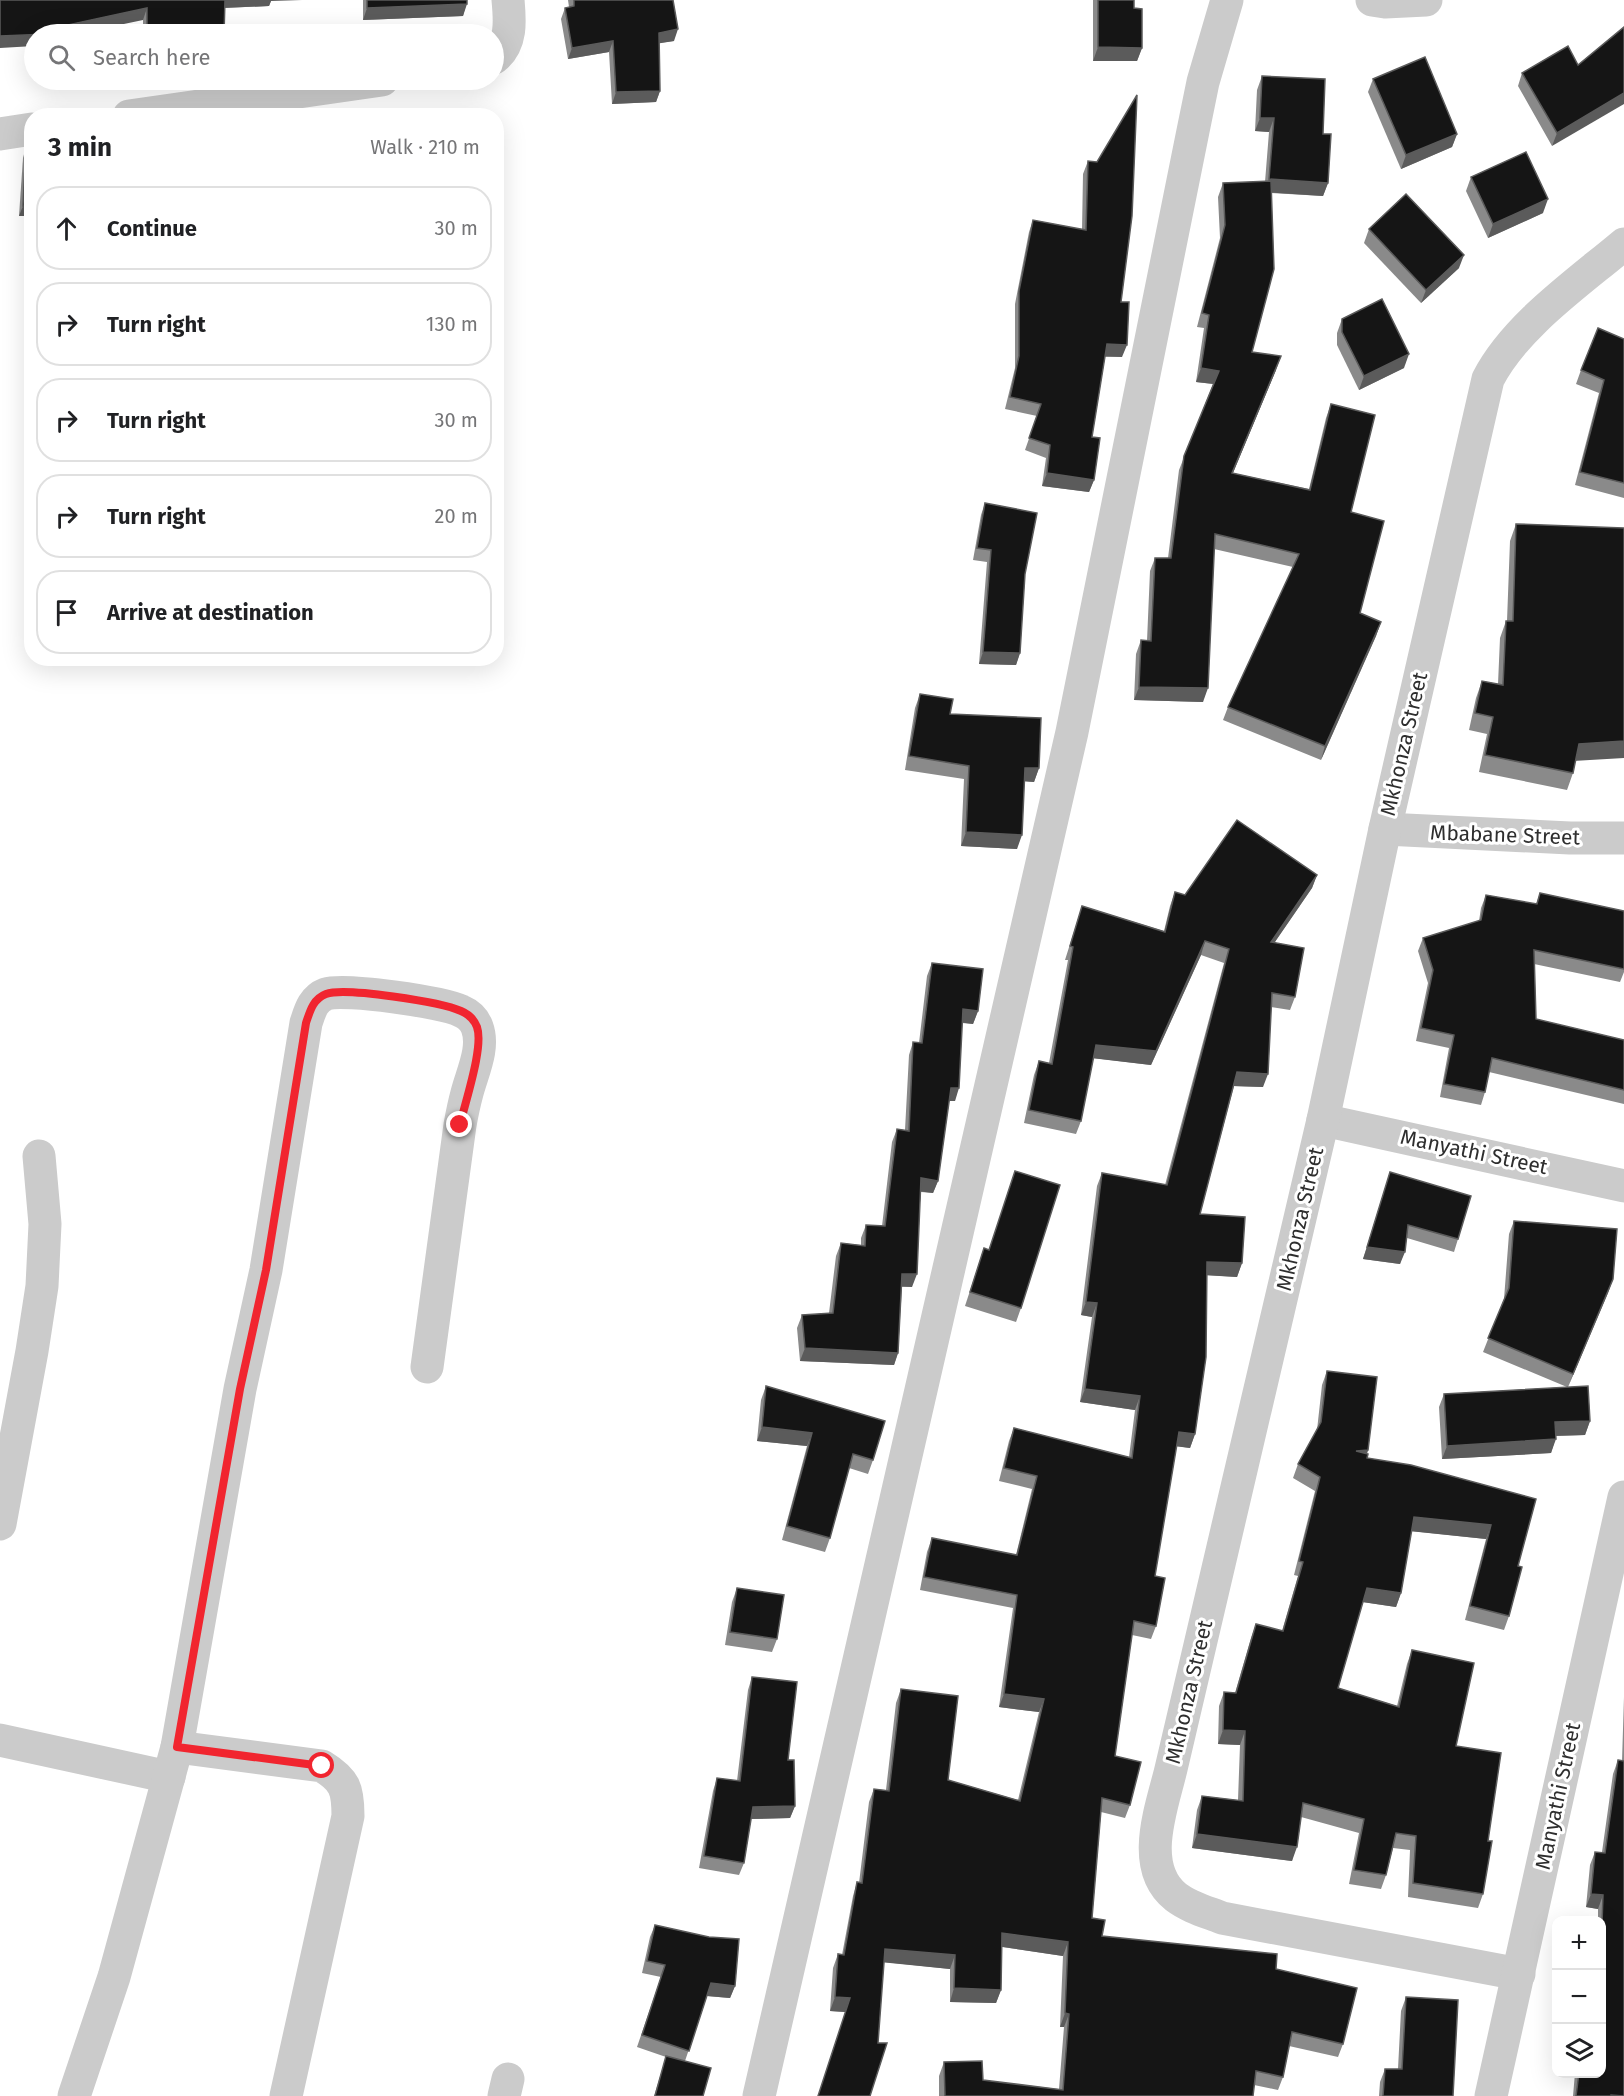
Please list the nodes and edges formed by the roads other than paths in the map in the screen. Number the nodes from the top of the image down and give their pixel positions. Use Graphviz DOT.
graph roads {
  1 [pos="508,0"];
  2 [pos="1227,0"];
  3 [pos="1372,0"];
  4 [pos="1426,0"];
  5 [pos="504,47"];
  6 [pos="312,90"];
  7 [pos="185,108"];
  8 [pos="24,130"];
  9 [pos="0,134"];
  10 [pos="1624,243"];
  11 [pos="1385,829"];
  12 [pos="1624,838"];
  13 [pos="1323,1120"];
  14 [pos="39,1155"];
  15 [pos="1624,1186"];
  16 [pos="427,1367"];
  17 [pos="1624,1497"];
  18 [pos="0,1524"];
  19 [pos="0,1740"];
  20 [pos="173,1762"];
  21 [pos="1519,1974"];
  22 [pos="74,2096"];
  23 [pos="286,2096"];
  24 [pos="759,2096"];
  25 [pos="1491,2096"];
  1 -- 5 [label="street"];
  2 -- 24 [label="street"];
  3 -- 4 [label="street"];
  6 -- 7 [label="street"];
  8 -- 9 [label="street"];
  10 -- 11 [label="street, Mkhonza Street"];
  11 -- 12 [label="street, Mbabane Street"];
  11 -- 13 [label="street, Mkhonza Street"];
  13 -- 15 [label="street, Manyathi Street"];
  13 -- 21 [label="street, Mkhonza Street"];
  14 -- 18 [label="street"];
  16 -- 20 [label="street"];
  17 -- 21 [label="street, Manyathi Street"];
  19 -- 20 [label="street"];
  20 -- 22 [label="street"];
  20 -- 23 [label="street"];
  21 -- 25 [label="street, Manyathi Street"];
}
